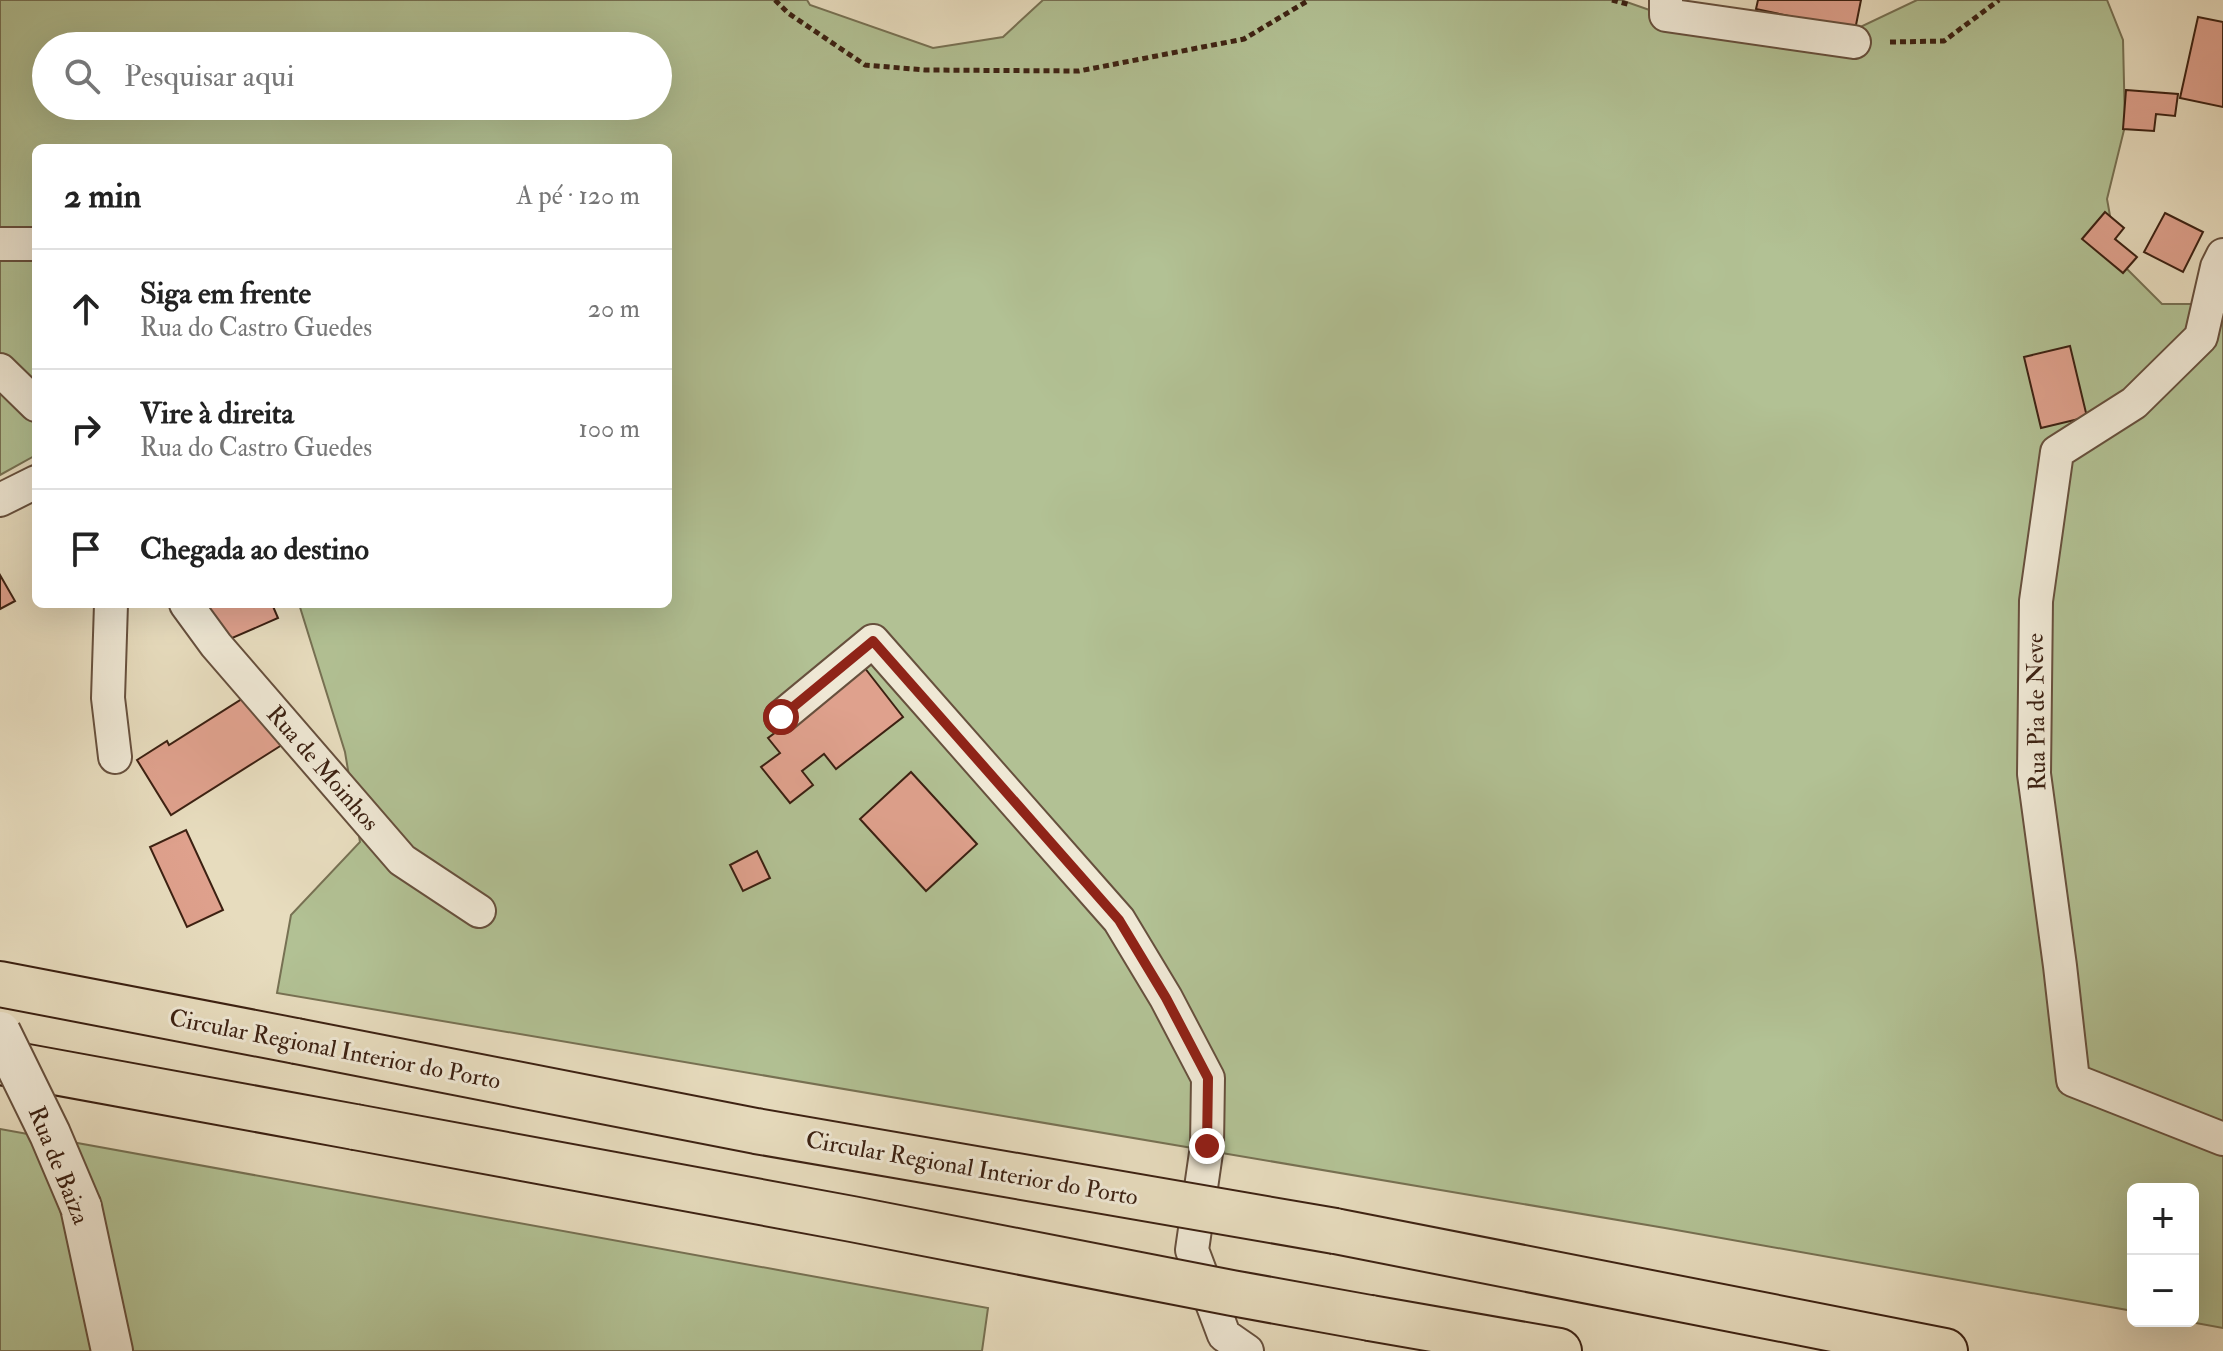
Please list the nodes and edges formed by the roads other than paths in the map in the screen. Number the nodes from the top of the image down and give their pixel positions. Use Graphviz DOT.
graph roads {
  1 [pos="1666,0"];
  2 [pos="1854,42"];
  3 [pos="0,244"];
  4 [pos="32,244"];
  5 [pos="2223,255"];
  6 [pos="0,370"];
  7 [pos="32,401"];
  8 [pos="32,485"];
  9 [pos="0,500"];
  10 [pos="111,608"];
  11 [pos="189,608"];
  12 [pos="781,717"];
  13 [pos="115,757"];
  14 [pos="479,911"];
  15 [pos="0,984"];
  16 [pos="0,1032"];
  17 [pos="0,1062"];
  18 [pos="2223,1139"];
  19 [pos="112,1351"];
  20 [pos="1247,1351"];
  21 [pos="1559,1351"];
  22 [pos="1945,1351"];
  1 -- 2 [label="street"];
  3 -- 4 [label="street"];
  5 -- 18 [label="street, Rua Pia de Neve"];
  6 -- 7 [label="street"];
  8 -- 9 [label="street"];
  10 -- 13 [label="street"];
  11 -- 14 [label="street, Rua de Moinhos"];
  12 -- 20 [label="street"];
  15 -- 22 [label="highway, Circular Regional Interior do Porto, bridge"];
  16 -- 19 [label="street, Rua de Baiza, bridge"];
  17 -- 21 [label="highway, bridge"];
}
